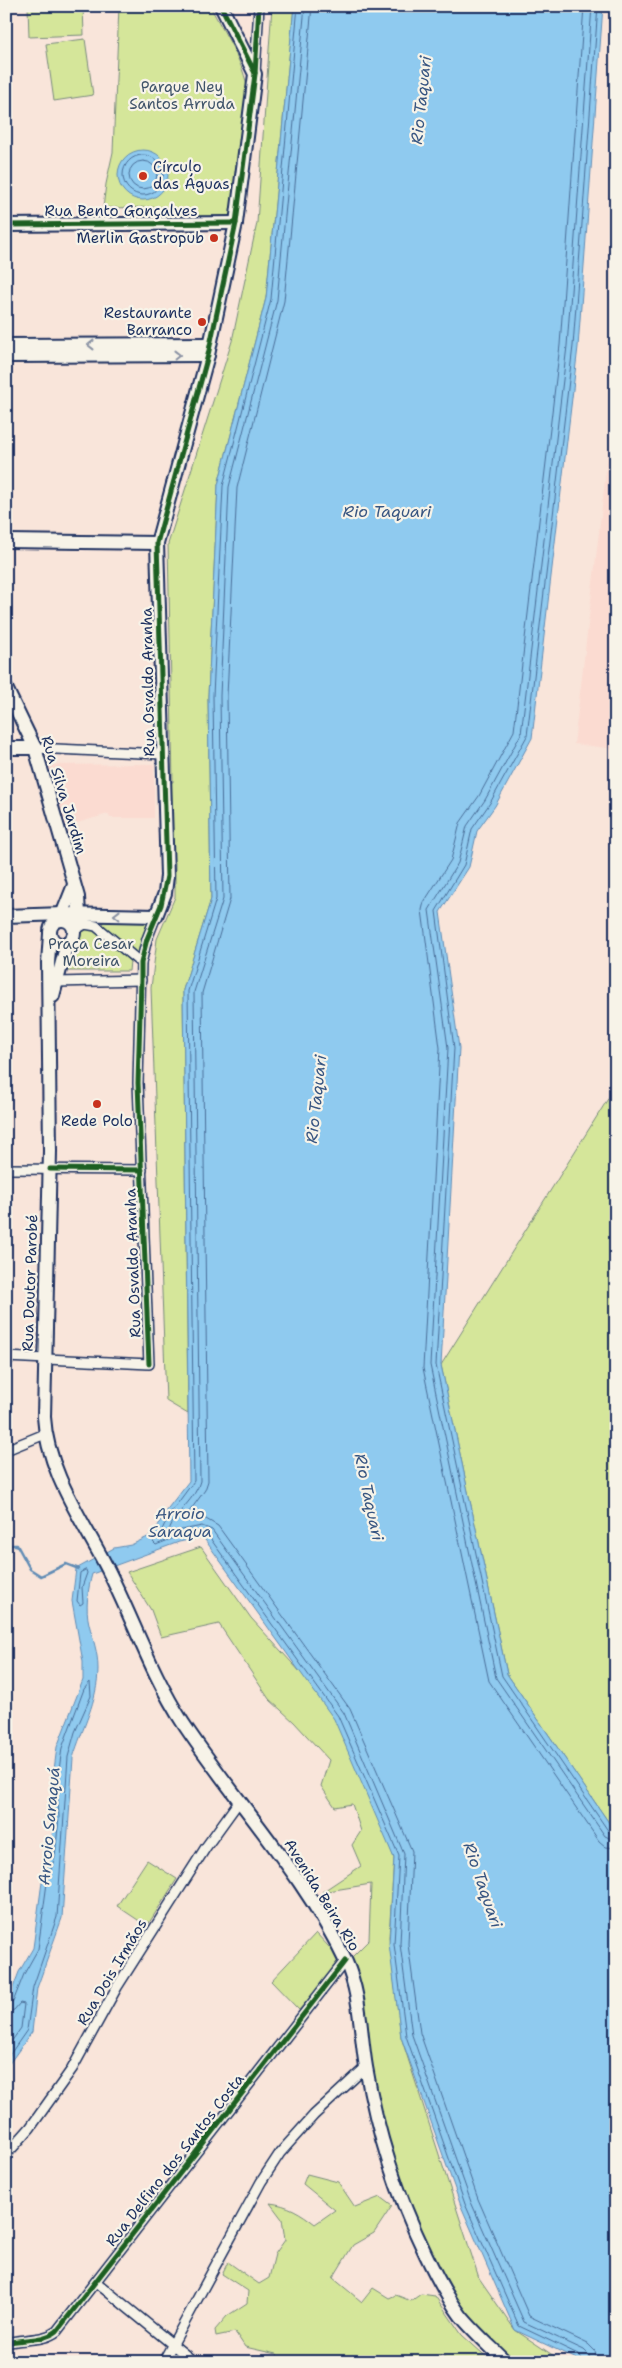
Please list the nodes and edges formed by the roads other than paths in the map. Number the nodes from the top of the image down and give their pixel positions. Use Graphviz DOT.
graph roads {
  1 [pos="221,6"];
  2 [pos="259,6"];
  3 [pos="255,74"];
  4 [pos="236,223"];
  5 [pos="6,225"];
  6 [pos="6,345"];
  7 [pos="147,350"];
  8 [pos="209,350"];
  9 [pos="6,356"];
  10 [pos="6,541"];
  11 [pos="157,543"];
  12 [pos="6,688"];
  13 [pos="6,748"];
  14 [pos="35,748"];
  15 [pos="162,754"];
  16 [pos="74,885"];
  17 [pos="79,914"];
  18 [pos="6,916"];
  19 [pos="28,916"];
  20 [pos="156,916"];
  21 [pos="62,917"];
  22 [pos="74,929"];
  23 [pos="50,932"];
  24 [pos="68,943"];
  25 [pos="141,963"];
  26 [pos="141,980"];
  27 [pos="57,982"];
  28 [pos="50,1008"];
  29 [pos="6,1169"];
  30 [pos="50,1169"];
  31 [pos="142,1170"];
  32 [pos="6,1357"];
  33 [pos="44,1358"];
  34 [pos="45,1434"];
  35 [pos="6,1450"];
  36 [pos="109,1572"];
  37 [pos="240,1800"];
  38 [pos="345,1961"];
  39 [pos="366,2067"];
  40 [pos="6,2156"];
  41 [pos="96,2282"];
  42 [pos="6,2343"];
  43 [pos="172,2345"];
  44 [pos="163,2362"];
  45 [pos="194,2362"];
  46 [pos="506,2362"];
  1 -- 3 [label="main road"];
  2 -- 3 [label="street, Rua Osvaldo Aranha"];
  3 -- 4 [label="main road, Rua Osvaldo Aranha"];
  4 -- 5 [label="main road, Rua Bento Gonçalves"];
  4 -- 8 [label="main road, Rua Osvaldo Aranha"];
  7 -- 6 [label="main road, one-way"];
  7 -- 8 [label="main road"];
  7 -- 9 [label="main road"];
  8 -- 11 [label="main road, Rua Osvaldo Aranha"];
  10 -- 11 [label="main road"];
  11 -- 15 [label="main road, Rua Osvaldo Aranha"];
  12 -- 14 [label="main road, Rua Silva Jardim"];
  13 -- 14 [label="main road"];
  14 -- 15 [label="street"];
  14 -- 16 [label="main road, Rua Silva Jardim"];
  15 -- 20 [label="main road, Rua Osvaldo Aranha"];
  16 -- 17 [label="main road, Rua Silva Jardim"];
  16 -- 21 [label="main road"];
  20 -- 17 [label="main road, one-way"];
  17 -- 21 [label="main road"];
  17 -- 22 [label="main road, Rua Silva Jardim"];
  18 -- 19 [label="main road"];
  19 -- 21 [label="main road"];
  19 -- 23 [label="main road"];
  20 -- 25 [label="street, Rua Osvaldo Aranha"];
  21 -- 22 [label="main road"];
  21 -- 23 [label="main road"];
  22 -- 24 [label="main road"];
  22 -- 25 [label="street"];
  23 -- 24 [label="main road"];
  23 -- 28 [label="main road, Rua Doutor Parobé"];
  24 -- 27 [label="main road, Rua Doutor Parobé"];
  25 -- 26 [label="street, Rua Osvaldo Aranha"];
  26 -- 27 [label="street"];
  26 -- 31 [label="street, Rua Osvaldo Aranha"];
  27 -- 28 [label="main road, Rua Doutor Parobé"];
  28 -- 30 [label="main road, Rua Doutor Parobé"];
  29 -- 30 [label="street"];
  30 -- 31 [label="street"];
  30 -- 33 [label="main road, Rua Doutor Parobé"];
  31 -- 33 [label="street, Rua Osvaldo Aranha"];
  32 -- 33 [label="street"];
  33 -- 34 [label="main road, Rua Doutor Parobé"];
  34 -- 35 [label="street"];
  34 -- 36 [label="main road, Rua Doutor Parobé"];
  36 -- 37 [label="main road, Avenida Beira Rio"];
  37 -- 38 [label="main road, Avenida Beira Rio"];
  37 -- 40 [label="street, Rua Dois Irmãos"];
  38 -- 39 [label="main road, Avenida Beira Rio"];
  38 -- 41 [label="street, Rua Delfino dos Santos Costa"];
  39 -- 43 [label="street"];
  39 -- 46 [label="main road, Avenida Beira Rio"];
  41 -- 42 [label="street, Rua Delfino dos Santos Costa"];
  41 -- 43 [label="street"];
  43 -- 44 [label="street"];
  43 -- 45 [label="street"];
}
